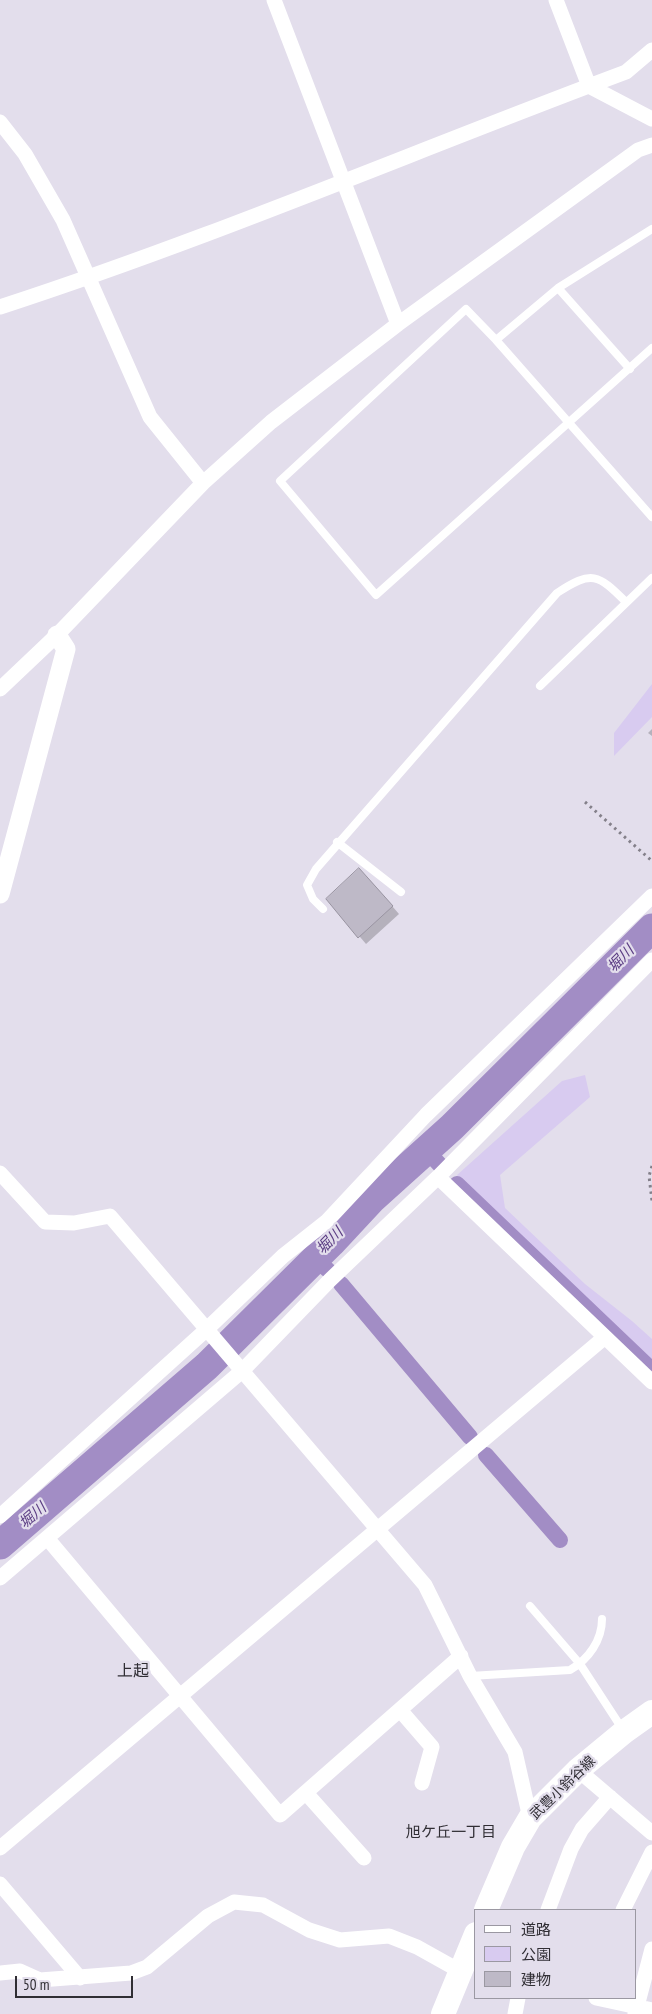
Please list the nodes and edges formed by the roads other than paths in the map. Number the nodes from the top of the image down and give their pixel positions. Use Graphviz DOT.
graph roads {
  1 [pos="274,0"];
  2 [pos="556,0"];
  3 [pos="652,50"];
  4 [pos="589,86"];
  5 [pos="652,119"];
  6 [pos="0,122"];
  7 [pos="652,145"];
  8 [pos="343,183"];
  9 [pos="652,229"];
  10 [pos="87,279"];
  11 [pos="558,288"];
  12 [pos="0,307"];
  13 [pos="398,324"];
  14 [pos="496,340"];
  15 [pos="652,348"];
  16 [pos="630,368"];
  17 [pos="570,422"];
  18 [pos="203,483"];
  19 [pos="652,516"];
  20 [pos="652,578"];
  21 [pos="626,602"];
  22 [pos="57,635"];
  23 [pos="540,686"];
  24 [pos="0,689"];
  25 [pos="337,842"];
  26 [pos="401,892"];
  27 [pos="0,894"];
  28 [pos="652,896"];
  29 [pos="323,909"];
  30 [pos="652,960"];
  31 [pos="0,1173"];
  32 [pos="438,1177"];
  33 [pos="207,1329"];
  34 [pos="605,1337"];
  35 [pos="242,1371"];
  36 [pos="652,1382"];
  37 [pos="0,1516"];
  38 [pos="378,1529"];
  39 [pos="47,1538"];
  40 [pos="0,1578"];
  41 [pos="530,1606"];
  42 [pos="602,1619"];
  43 [pos="461,1656"];
  44 [pos="580,1664"];
  45 [pos="470,1676"];
  46 [pos="178,1696"];
  47 [pos="400,1710"];
  48 [pos="652,1712"];
  49 [pos="624,1732"];
  50 [pos="578,1770"];
  51 [pos="422,1783"];
  52 [pos="306,1793"];
  53 [pos="610,1797"];
  54 [pos="530,1818"];
  55 [pos="649,1827"];
  56 [pos="0,1848"];
  57 [pos="652,1852"];
  58 [pos="364,1858"];
  59 [pos="0,1884"];
  60 [pos="486,1909"];
  61 [pos="548,1909"];
  62 [pos="624,1909"];
  63 [pos="652,1949"];
  64 [pos="470,1955"];
  65 [pos="0,1973"];
  66 [pos="80,1978"];
  67 [pos="518,1999"];
  68 [pos="599,1999"];
  69 [pos="635,2010"];
  70 [pos="652,2010"];
  71 [pos="444,2014"];
  72 [pos="515,2014"];
  1 -- 8 [label="street"];
  2 -- 4 [label="street"];
  3 -- 4 [label="street"];
  4 -- 5 [label="street"];
  4 -- 8 [label="street"];
  6 -- 10 [label="street"];
  7 -- 13 [label="street"];
  8 -- 10 [label="street"];
  8 -- 13 [label="street"];
  9 -- 11 [label="lane"];
  10 -- 12 [label="street"];
  10 -- 18 [label="street"];
  11 -- 14 [label="lane"];
  11 -- 16 [label="lane"];
  13 -- 18 [label="street"];
  14 -- 17 [label="lane"];
  14 -- 17 [label="lane"];
  15 -- 16 [label="lane"];
  16 -- 17 [label="lane"];
  17 -- 19 [label="lane"];
  18 -- 22 [label="street"];
  20 -- 21 [label="lane"];
  21 -- 23 [label="lane"];
  21 -- 25 [label="lane"];
  22 -- 24 [label="street"];
  22 -- 27 [label="street"];
  25 -- 26 [label="lane"];
  25 -- 29 [label="lane"];
  28 -- 33 [label="street"];
  30 -- 32 [label="street"];
  31 -- 33 [label="street"];
  32 -- 34 [label="street"];
  32 -- 35 [label="street"];
  33 -- 35 [label="street"];
  33 -- 37 [label="street"];
  34 -- 36 [label="street"];
  34 -- 38 [label="street"];
  35 -- 38 [label="street"];
  35 -- 39 [label="street"];
  38 -- 43 [label="street"];
  38 -- 46 [label="street"];
  39 -- 40 [label="street"];
  39 -- 46 [label="street"];
  41 -- 44 [label="lane"];
  42 -- 44 [label="lane"];
  43 -- 45 [label="street"];
  43 -- 47 [label="street"];
  44 -- 45 [label="lane"];
  44 -- 49 [label="lane"];
  45 -- 54 [label="street"];
  46 -- 52 [label="street"];
  46 -- 56 [label="street"];
  47 -- 51 [label="street"];
  47 -- 52 [label="street"];
  48 -- 49 [label="main road, 武豊小鈴谷線"];
  49 -- 50 [label="main road, 武豊小鈴谷線"];
  50 -- 53 [label="street"];
  50 -- 54 [label="main road, 武豊小鈴谷線"];
  52 -- 58 [label="street"];
  53 -- 55 [label="street"];
  53 -- 61 [label="street"];
  54 -- 60 [label="main road, 武豊小鈴谷線"];
  57 -- 62 [label="street"];
  59 -- 66 [label="street"];
  63 -- 69 [label="street"];
  64 -- 66 [label="street"];
  64 -- 71 [label="main road"];
  65 -- 66 [label="street"];
  67 -- 72 [label="street"];
  68 -- 69 [label="street"];
  69 -- 70 [label="street"];
}
